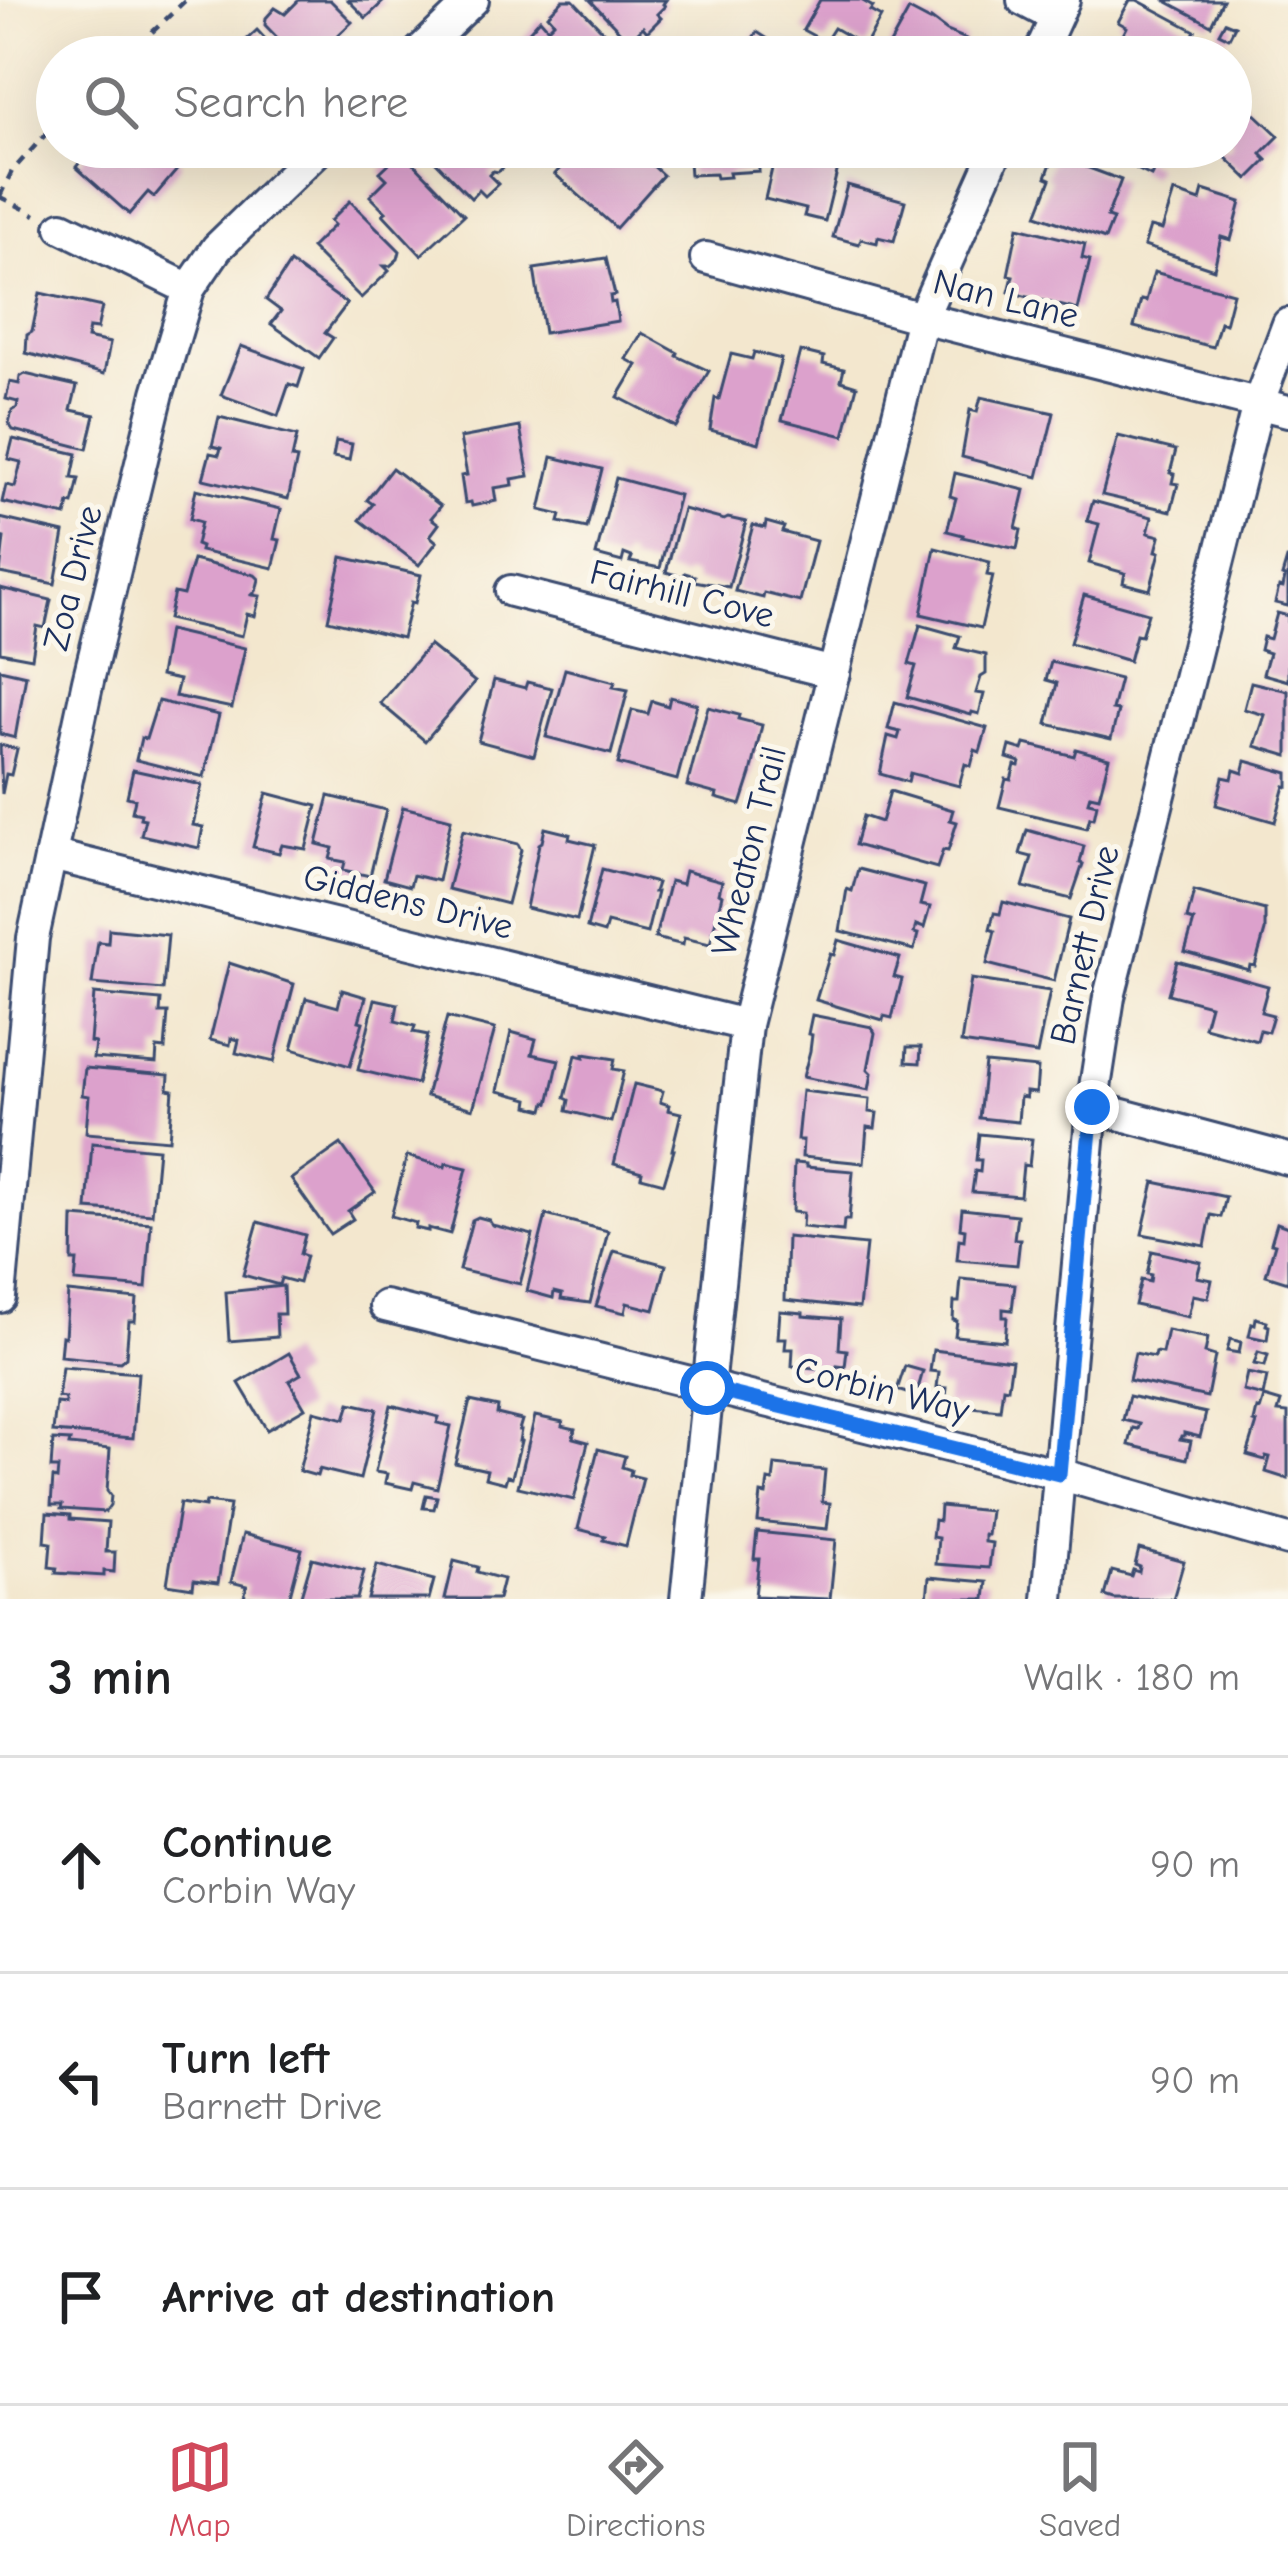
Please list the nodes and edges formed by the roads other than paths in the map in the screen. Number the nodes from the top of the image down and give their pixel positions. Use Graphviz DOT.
graph roads {
  1 [pos="472,0"];
  2 [pos="1023,0"];
  3 [pos="1059,9"];
  4 [pos="435,36"];
  5 [pos="299,168"];
  6 [pos="989,168"];
  7 [pos="62,227"];
  8 [pos="706,258"];
  9 [pos="189,289"];
  10 [pos="922,317"];
  11 [pos="1288,324"];
  12 [pos="1273,408"];
  13 [pos="511,591"];
  14 [pos="834,673"];
  15 [pos="51,855"];
  16 [pos="746,1025"];
  17 [pos="1092,1107"];
  18 [pos="1288,1159"];
  19 [pos="0,1297"];
  20 [pos="385,1306"];
  21 [pos="707,1388"];
  22 [pos="1059,1474"];
  23 [pos="1288,1540"];
  24 [pos="686,1599"];
  25 [pos="1048,1599"];
  1 -- 4 [label="street"];
  2 -- 3 [label="street"];
  5 -- 9 [label="street, Zoa Drive"];
  6 -- 10 [label="street, Wheaton Trail"];
  7 -- 9 [label="street"];
  8 -- 10 [label="street, Nan Lane"];
  9 -- 15 [label="street, Zoa Drive"];
  10 -- 12 [label="street, Nan Lane"];
  10 -- 14 [label="street, Wheaton Trail"];
  11 -- 12 [label="street, Barnett Drive"];
  12 -- 17 [label="street, Barnett Drive"];
  13 -- 14 [label="street, Fairhill Cove"];
  14 -- 16 [label="street, Wheaton Trail"];
  15 -- 16 [label="street, Giddens Drive"];
  15 -- 19 [label="street, Zoa Drive"];
  16 -- 21 [label="street, Wheaton Trail"];
  17 -- 18 [label="street"];
  17 -- 22 [label="street, Barnett Drive"];
  20 -- 21 [label="street, Corbin Way"];
  21 -- 22 [label="street, Corbin Way"];
  21 -- 24 [label="street, Wheaton Trail"];
  22 -- 23 [label="street, Corbin Way"];
  22 -- 25 [label="street, Barnett Drive"];
}
